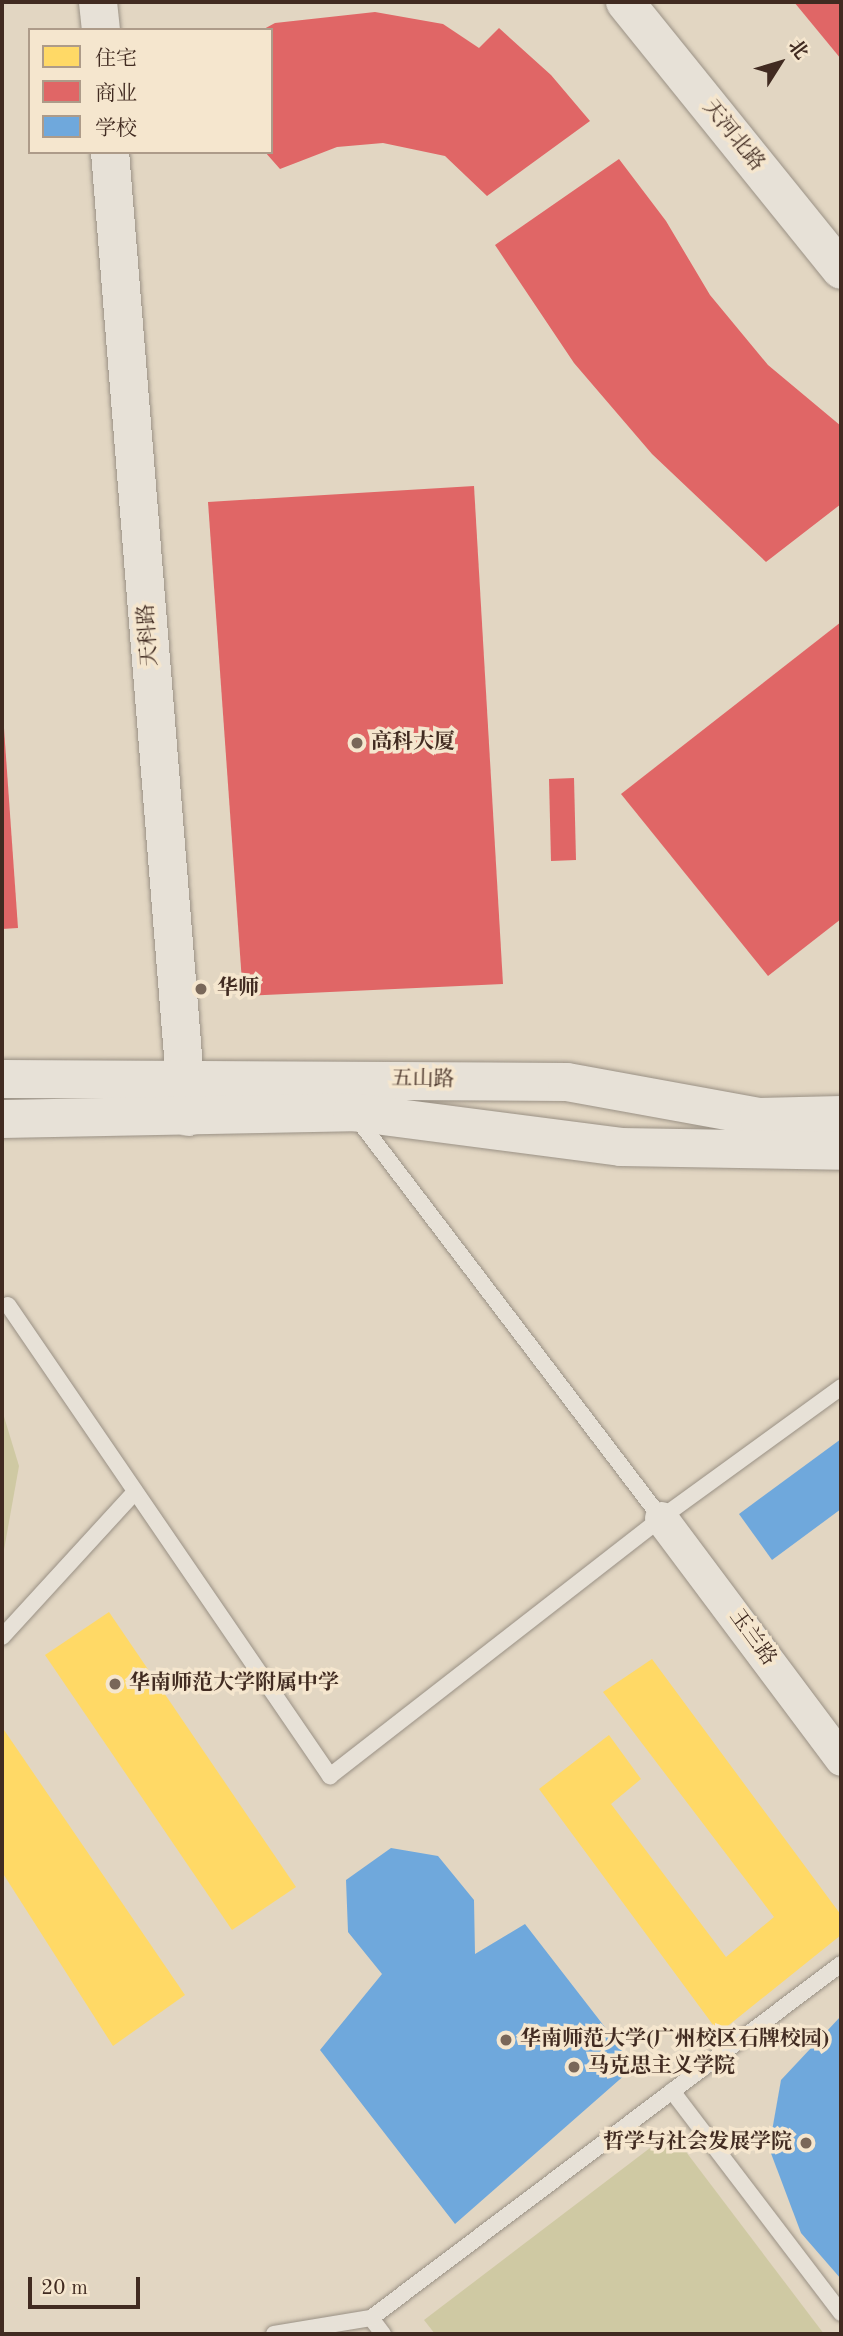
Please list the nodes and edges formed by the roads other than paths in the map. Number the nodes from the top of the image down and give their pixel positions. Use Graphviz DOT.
graph roads {
  1 [pos="98,2"];
  2 [pos="625,2"];
  3 [pos="100,28"];
  4 [pos="110,154"];
  5 [pos="841,270"];
  6 [pos="183,1077"];
  7 [pos="2,1079"];
  8 [pos="352,1112"];
  9 [pos="841,1115"];
  10 [pos="188,1117"];
  11 [pos="2,1119"];
  12 [pos="841,1151"];
  13 [pos="8,1305"];
  14 [pos="841,1387"];
  15 [pos="135,1492"];
  16 [pos="661,1518"];
  17 [pos="2,1637"];
  18 [pos="841,1759"];
  19 [pos="841,1964"];
  20 [pos="672,2091"];
  21 [pos="841,2313"];
  22 [pos="371,2318"];
  23 [pos="274,2334"];
  24 [pos="383,2334"];
  1 -- 3 [label="main road"];
  2 -- 5 [label="main road, 天河北路"];
  4 -- 6 [label="main road, 天科路"];
  6 -- 7 [label="main road, 五山路"];
  6 -- 9 [label="main road, 五山路"];
  6 -- 10 [label="main road, 天科路"];
  8 -- 10 [label="main road, 五山路"];
  8 -- 12 [label="main road, 五山路"];
  8 -- 16 [label="lane"];
  10 -- 11 [label="main road, 五山路"];
  13 -- 15 [label="lane"];
  14 -- 16 [label="lane"];
  15 -- 16 [label="lane"];
  15 -- 17 [label="lane"];
  16 -- 18 [label="street, 玉兰路"];
  19 -- 20 [label="lane"];
  20 -- 21 [label="lane"];
  20 -- 22 [label="lane"];
  22 -- 23 [label="lane"];
  22 -- 24 [label="lane"];
}
